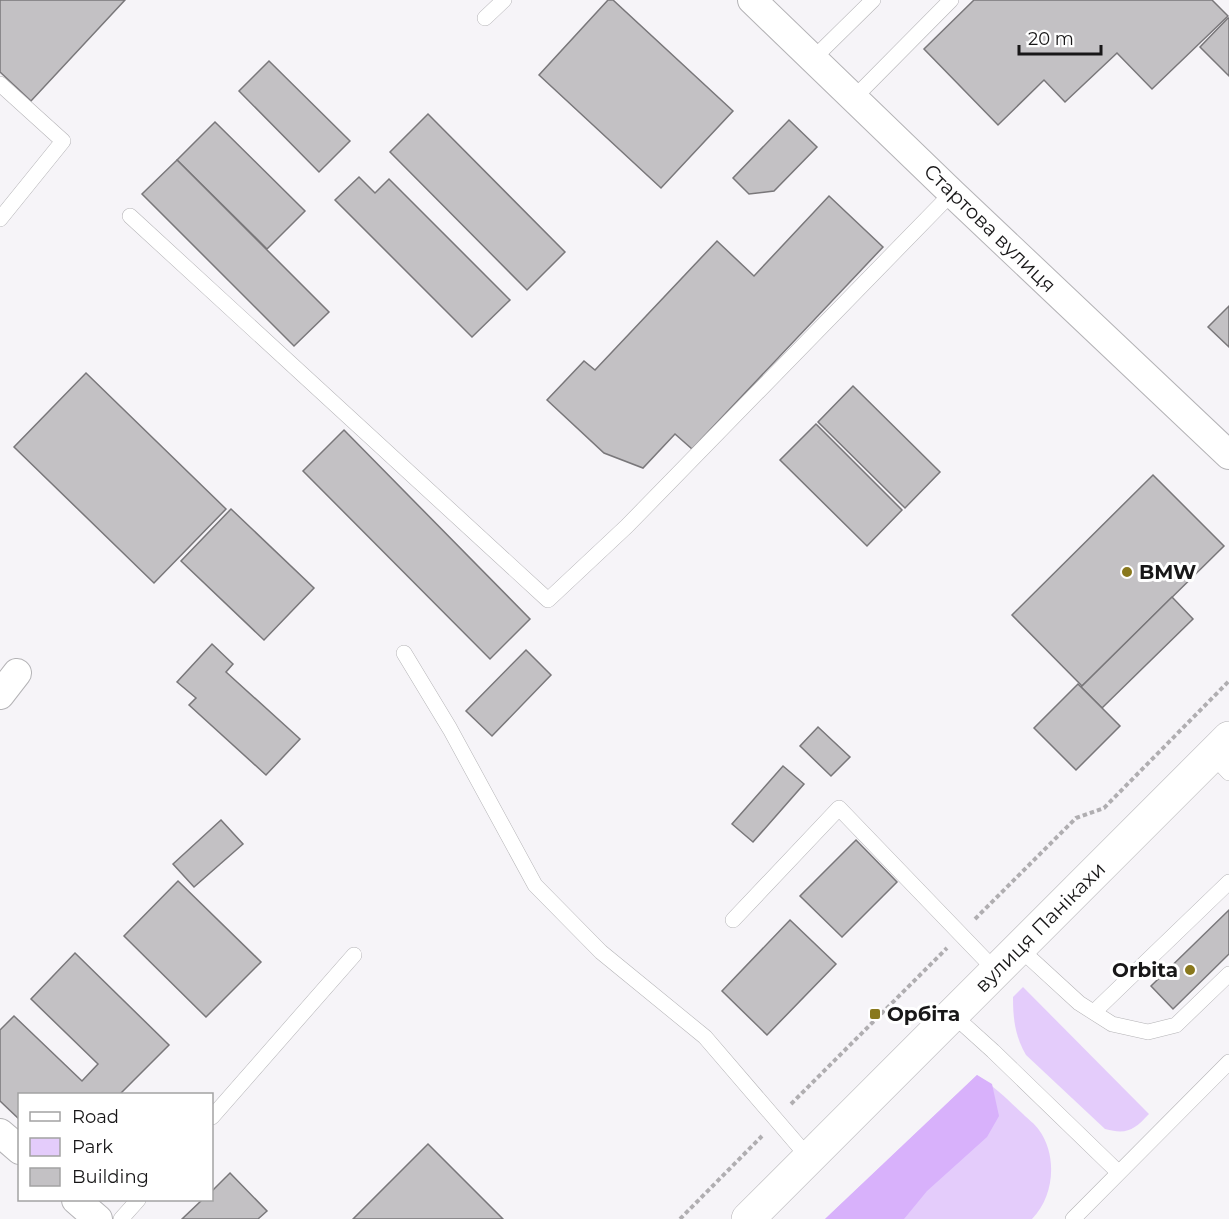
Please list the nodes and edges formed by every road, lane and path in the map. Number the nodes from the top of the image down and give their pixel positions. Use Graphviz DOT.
graph roads {
  1 [pos="504,0"];
  2 [pos="752,0"];
  3 [pos="873,0"];
  4 [pos="951,0"];
  5 [pos="485,18"];
  6 [pos="813,59"];
  7 [pos="0,84"];
  8 [pos="854,98"];
  9 [pos="952,193"];
  10 [pos="130,216"];
  11 [pos="0,219"];
  12 [pos="1229,455"];
  13 [pos="404,653"];
  14 [pos="17,673"];
  15 [pos="0,695"];
  16 [pos="1224,751"];
  17 [pos="1229,882"];
  18 [pos="733,920"];
  19 [pos="1019,948"];
  20 [pos="354,955"];
  21 [pos="996,971"];
  22 [pos="1229,974"];
  23 [pos="1094,1012"];
  24 [pos="952,1014"];
  25 [pos="1229,1062"];
  26 [pos="213,1116"];
  27 [pos="0,1133"];
  28 [pos="18,1148"];
  29 [pos="809,1158"];
  30 [pos="1118,1172"];
  31 [pos="77,1201"];
  32 [pos="137,1201"];
  33 [pos="98,1219"];
  34 [pos="121,1219"];
  35 [pos="748,1219"];
  36 [pos="1073,1219"];
  1 -- 5 [label="lane"];
  2 -- 6 [label="street, Стартова вулиця"];
  3 -- 6 [label="lane"];
  4 -- 8 [label="lane"];
  6 -- 8 [label="street, Стартова вулиця"];
  7 -- 11 [label="lane"];
  8 -- 9 [label="street, Стартова вулиця"];
  9 -- 10 [label="lane"];
  9 -- 12 [label="street, Стартова вулиця"];
  13 -- 29 [label="lane"];
  14 -- 15 [label="street"];
  16 -- 19 [label="street, вулиця Панікахи"];
  17 -- 23 [label="lane"];
  18 -- 21 [label="lane"];
  19 -- 21 [label="street, вулиця Панікахи"];
  19 -- 23 [label="lane"];
  20 -- 26 [label="lane"];
  21 -- 24 [label="street, вулиця Панікахи"];
  22 -- 23 [label="lane"];
  24 -- 29 [label="street, вулиця Панікахи"];
  24 -- 30 [label="lane"];
  25 -- 30 [label="lane"];
  27 -- 28 [label="street"];
  29 -- 35 [label="street, вулиця Панікахи"];
  30 -- 36 [label="lane"];
  31 -- 33 [label="street"];
  32 -- 34 [label="lane"];
}
